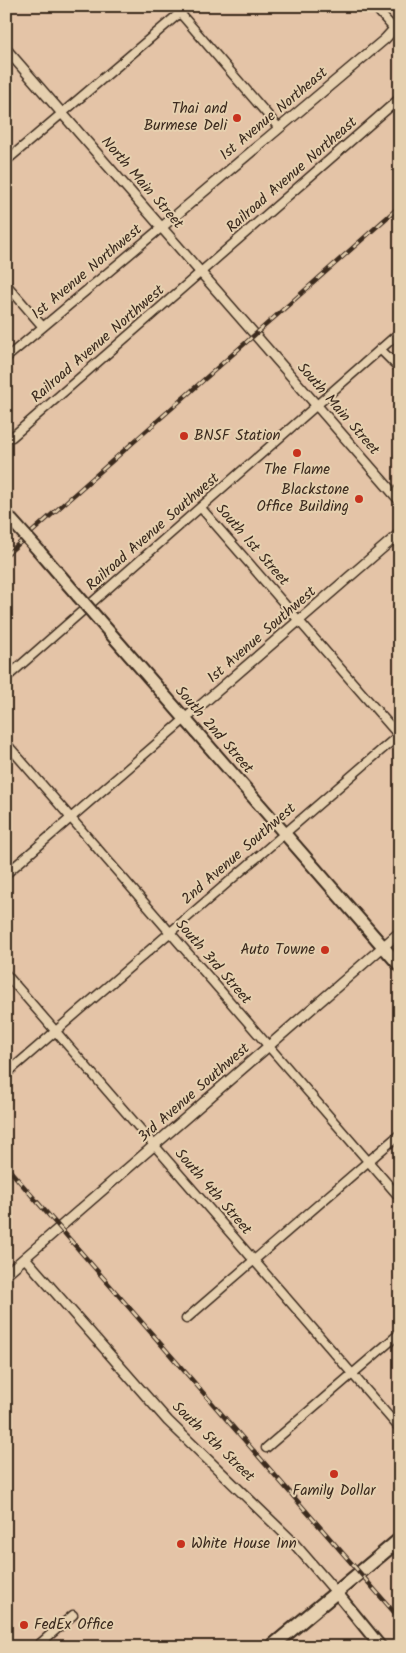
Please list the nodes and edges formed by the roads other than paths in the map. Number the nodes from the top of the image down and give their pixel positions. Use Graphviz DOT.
graph roads {
  1 [pos="174,6"];
  2 [pos="188,6"];
  3 [pos="374,6"];
  4 [pos="180,13"];
  5 [pos="400,18"];
  6 [pos="394,29"];
  7 [pos="6,49"];
  8 [pos="400,98"];
  9 [pos="63,113"];
  10 [pos="279,128"];
  11 [pos="6,161"];
  12 [pos="162,227"];
  13 [pos="202,272"];
  14 [pos="6,284"];
  15 [pos="43,327"];
  16 [pos="400,332"];
  17 [pos="256,336"];
  18 [pos="380,349"];
  19 [pos="6,358"];
  20 [pos="400,369"];
  21 [pos="317,406"];
  22 [pos="12,437"];
  23 [pos="400,501"];
  24 [pos="201,508"];
  25 [pos="6,514"];
  26 [pos="400,533"];
  27 [pos="300,621"];
  28 [pos="6,678"];
  29 [pos="185,719"];
  30 [pos="399,735"];
  31 [pos="6,743"];
  32 [pos="71,818"];
  33 [pos="284,834"];
  34 [pos="6,874"];
  35 [pos="170,932"];
  36 [pos="400,932"];
  37 [pos="383,946"];
  38 [pos="400,966"];
  39 [pos="6,974"];
  40 [pos="56,1031"];
  41 [pos="268,1046"];
  42 [pos="6,1074"];
  43 [pos="400,1134"];
  44 [pos="155,1146"];
  45 [pos="368,1161"];
  46 [pos="400,1198"];
  47 [pos="25,1258"];
  48 [pos="254,1260"];
  49 [pos="6,1274"];
  50 [pos="186,1319"];
  51 [pos="400,1333"];
  52 [pos="352,1374"];
  53 [pos="400,1429"];
  54 [pos="266,1448"];
  55 [pos="400,1539"];
  56 [pos="337,1593"];
  57 [pos="73,1615"];
  58 [pos="36,1647"];
  59 [pos="271,1647"];
  60 [pos="381,1647"];
  1 -- 4 [label="street"];
  2 -- 4 [label="street"];
  3 -- 6 [label="street"];
  4 -- 9 [label="street"];
  4 -- 10 [label="street"];
  5 -- 6 [label="street, 1st Avenue Northeast"];
  6 -- 10 [label="street, 1st Avenue Northeast"];
  7 -- 9 [label="street, North Main Street"];
  8 -- 13 [label="street, Railroad Avenue Northeast"];
  9 -- 11 [label="street"];
  9 -- 12 [label="street, North Main Street"];
  10 -- 12 [label="street, 1st Avenue Northeast"];
  12 -- 13 [label="street, North Main Street"];
  12 -- 15 [label="street, 1st Avenue Northwest"];
  13 -- 17 [label="street, North Main Street"];
  13 -- 22 [label="street, Railroad Avenue Northwest"];
  14 -- 15 [label="street"];
  15 -- 19 [label="street, 1st Avenue Northwest"];
  16 -- 18 [label="street, Railroad Avenue Southwest"];
  17 -- 21 [label="street, South Main Street"];
  18 -- 20 [label="street"];
  18 -- 21 [label="street, Railroad Avenue Southwest"];
  21 -- 23 [label="street, South Main Street"];
  21 -- 24 [label="street, Railroad Avenue Southwest"];
  24 -- 27 [label="street, South 1st Street"];
  24 -- 28 [label="street, Railroad Avenue Southwest"];
  25 -- 29 [label="main road, South 2nd Street, bridge"];
  26 -- 27 [label="street, 1st Avenue Southwest"];
  27 -- 29 [label="street, 1st Avenue Southwest"];
  27 -- 30 [label="street, South 1st Street"];
  29 -- 32 [label="street, 1st Avenue Southwest"];
  29 -- 33 [label="main road, South 2nd Street"];
  30 -- 33 [label="street, 2nd Avenue Southwest"];
  31 -- 32 [label="street, South 3rd Street"];
  32 -- 34 [label="street, 1st Avenue Southwest"];
  32 -- 35 [label="street, South 3rd Street"];
  33 -- 35 [label="street, 2nd Avenue Southwest"];
  33 -- 37 [label="main road, South 2nd Street"];
  35 -- 40 [label="street, 2nd Avenue Southwest"];
  35 -- 41 [label="street, South 3rd Street"];
  36 -- 37 [label="street, 3rd Avenue Southwest"];
  37 -- 38 [label="main road, South 2nd Street"];
  37 -- 41 [label="street, 3rd Avenue Southwest"];
  39 -- 40 [label="street, South 4th Street"];
  40 -- 42 [label="street, 2nd Avenue Southwest"];
  40 -- 44 [label="street, South 4th Street"];
  41 -- 44 [label="street, 3rd Avenue Southwest"];
  41 -- 45 [label="street, South 3rd Street"];
  43 -- 45 [label="street"];
  44 -- 47 [label="street, 3rd Avenue Southwest"];
  44 -- 48 [label="street, South 4th Street"];
  45 -- 46 [label="street, South 3rd Street"];
  45 -- 48 [label="street"];
  47 -- 49 [label="street, 3rd Avenue Southwest"];
  47 -- 56 [label="street, South 5th Street"];
  48 -- 50 [label="street"];
  48 -- 52 [label="street, South 4th Street"];
  51 -- 52 [label="street"];
  52 -- 53 [label="street, South 4th Street"];
  52 -- 54 [label="street"];
  55 -- 56 [label="highway"];
  56 -- 59 [label="highway"];
  56 -- 60 [label="main road, South 5th Street"];
  57 -- 58 [label="street"];
}
